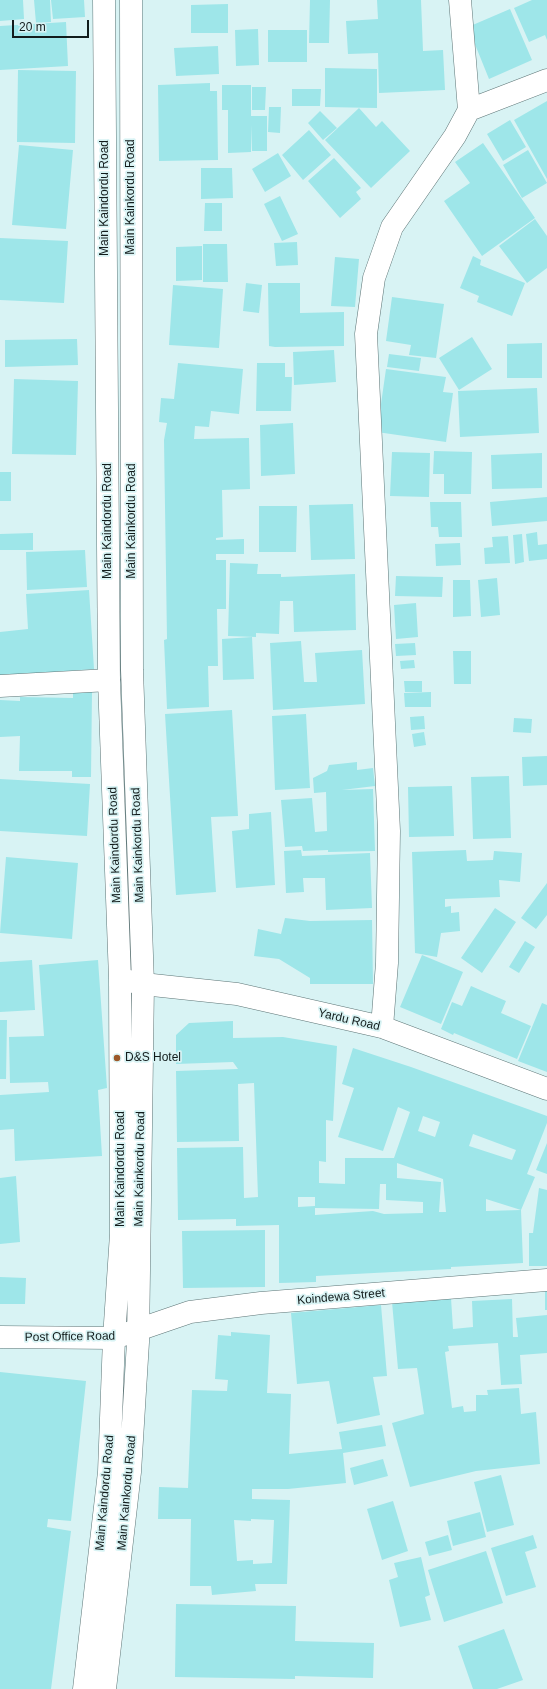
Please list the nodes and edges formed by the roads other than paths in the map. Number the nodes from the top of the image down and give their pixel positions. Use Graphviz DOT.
graph roads {
  1 [pos="104,0"];
  2 [pos="131,0"];
  3 [pos="460,0"];
  4 [pos="131,43"];
  5 [pos="104,45"];
  6 [pos="547,80"];
  7 [pos="469,110"];
  8 [pos="108,636"];
  9 [pos="132,636"];
  10 [pos="109,680"];
  11 [pos="0,686"];
  12 [pos="120,979"];
  13 [pos="143,984"];
  14 [pos="382,1027"];
  15 [pos="547,1089"];
  16 [pos="547,1280"];
  17 [pos="138,1330"];
  18 [pos="0,1337"];
  19 [pos="114,1338"];
  20 [pos="84,1689"];
  21 [pos="105,1689"];
  1 -- 5 [label="main road, Main Kaindordu Road"];
  2 -- 4 [label="main road, Main Kainkordu Road"];
  3 -- 7 [label="main road"];
  4 -- 5 [label="main road"];
  4 -- 9 [label="main road, Main Kainkordu Road"];
  5 -- 8 [label="main road, Main Kaindordu Road"];
  6 -- 7 [label="main road"];
  7 -- 14 [label="main road"];
  8 -- 9 [label="main road"];
  8 -- 10 [label="main road, Main Kaindordu Road"];
  9 -- 13 [label="main road, Main Kainkordu Road"];
  10 -- 11 [label="main road"];
  10 -- 12 [label="main road, Main Kaindordu Road"];
  12 -- 13 [label="main road, Yardu Road"];
  12 -- 19 [label="main road, Main Kaindordu Road"];
  13 -- 14 [label="main road, Yardu Road"];
  13 -- 17 [label="main road, Main Kainkordu Road"];
  14 -- 15 [label="main road, Yardu Road"];
  16 -- 17 [label="main road, Koindewa Street"];
  17 -- 19 [label="main road, Post Office Road"];
  17 -- 21 [label="main road, Main Kainkordu Road"];
  18 -- 19 [label="main road, Post Office Road"];
  19 -- 20 [label="main road, Main Kaindordu Road"];
}
